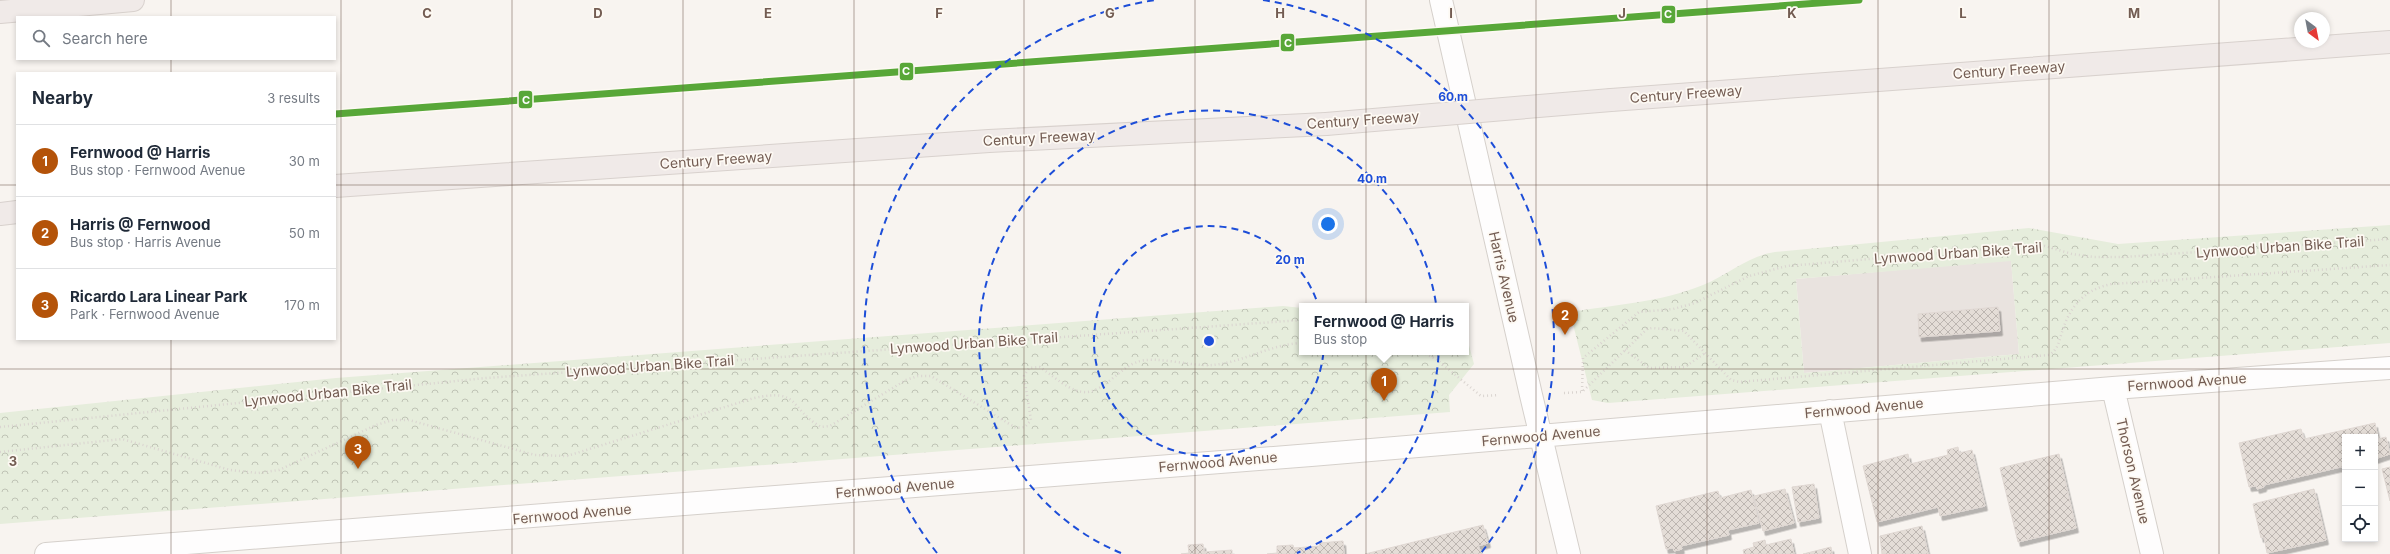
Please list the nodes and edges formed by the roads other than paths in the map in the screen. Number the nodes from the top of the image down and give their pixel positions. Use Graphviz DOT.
graph roads {
  1 [pos="133,0"];
  2 [pos="1441,0"];
  3 [pos="0,12"];
  4 [pos="2390,42"];
  5 [pos="336,186"];
  6 [pos="16,212"];
  7 [pos="0,214"];
  8 [pos="2390,368"];
  9 [pos="2113,388"];
  10 [pos="1830,411"];
  11 [pos="1541,436"];
  12 [pos="46,554"];
  13 [pos="1569,554"];
  14 [pos="1860,554"];
  15 [pos="2152,554"];
  1 -- 3 [label="highway"];
  2 -- 11 [label="street, Harris Avenue"];
  4 -- 5 [label="highway, Century Freeway, bridge"];
  6 -- 7 [label="highway"];
  8 -- 9 [label="street, Fernwood Avenue"];
  9 -- 10 [label="street, Fernwood Avenue"];
  9 -- 15 [label="street, Thorson Avenue"];
  10 -- 11 [label="street, Fernwood Avenue"];
  10 -- 14 [label="street"];
  11 -- 12 [label="street, Fernwood Avenue"];
  11 -- 13 [label="street, Harris Avenue"];
}
